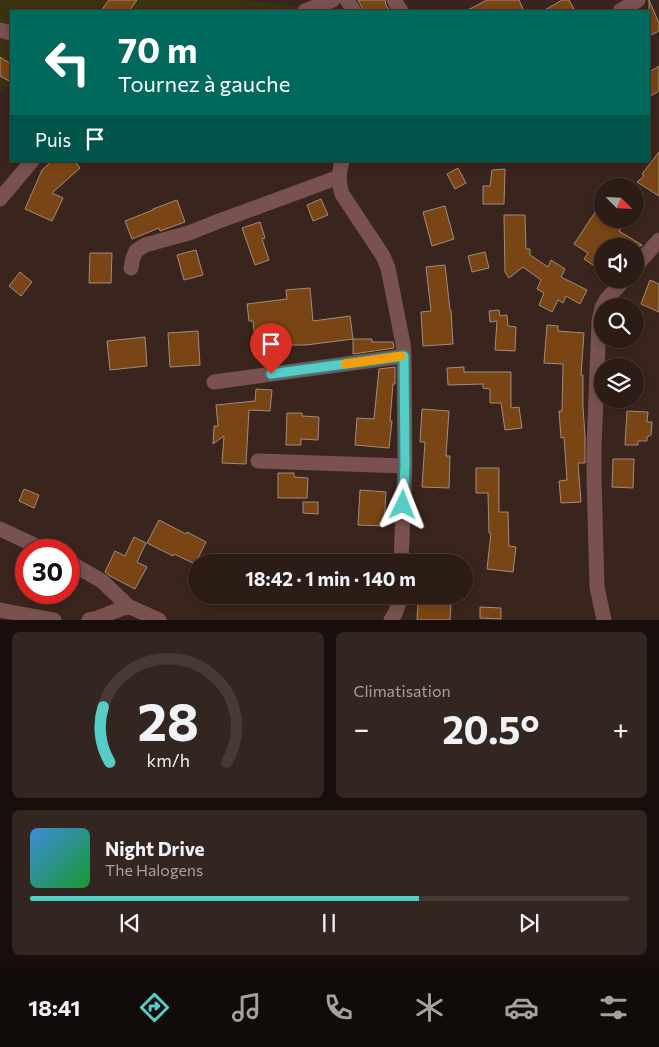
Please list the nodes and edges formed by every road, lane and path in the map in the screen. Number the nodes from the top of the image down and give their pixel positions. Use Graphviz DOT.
graph roads {
  1 [pos="333,0"];
  2 [pos="638,0"];
  3 [pos="308,10"];
  4 [pos="622,10"];
  5 [pos="31,162"];
  6 [pos="342,162"];
  7 [pos="339,177"];
  8 [pos="0,198"];
  9 [pos="659,240"];
  10 [pos="644,257"];
  11 [pos="131,268"];
  12 [pos="617,288"];
  13 [pos="608,298"];
  14 [pos="598,348"];
  15 [pos="404,356"];
  16 [pos="214,382"];
  17 [pos="258,460"];
  18 [pos="405,466"];
  19 [pos="0,529"];
  20 [pos="21,539"];
  21 [pos="401,554"];
  22 [pos="80,568"];
  23 [pos="399,604"];
  24 [pos="128,606"];
  25 [pos="0,610"];
  26 [pos="27,617"];
  27 [pos="54,620"];
  28 [pos="89,620"];
  29 [pos="159,620"];
  30 [pos="391,620"];
  31 [pos="604,620"];
  1 -- 3 [label="street"];
  2 -- 4 [label="street"];
  5 -- 8 [label="street"];
  6 -- 7 [label="street"];
  7 -- 11 [label="street"];
  7 -- 15 [label="street"];
  9 -- 10 [label="street"];
  12 -- 13 [label="street"];
  14 -- 31 [label="street"];
  15 -- 16 [label="street"];
  15 -- 18 [label="street"];
  17 -- 18 [label="street"];
  18 -- 21 [label="street"];
  19 -- 20 [label="street"];
  22 -- 24 [label="street"];
  23 -- 30 [label="street"];
  24 -- 28 [label="street"];
  24 -- 29 [label="street"];
  25 -- 26 [label="street"];
  26 -- 27 [label="street"];
}
